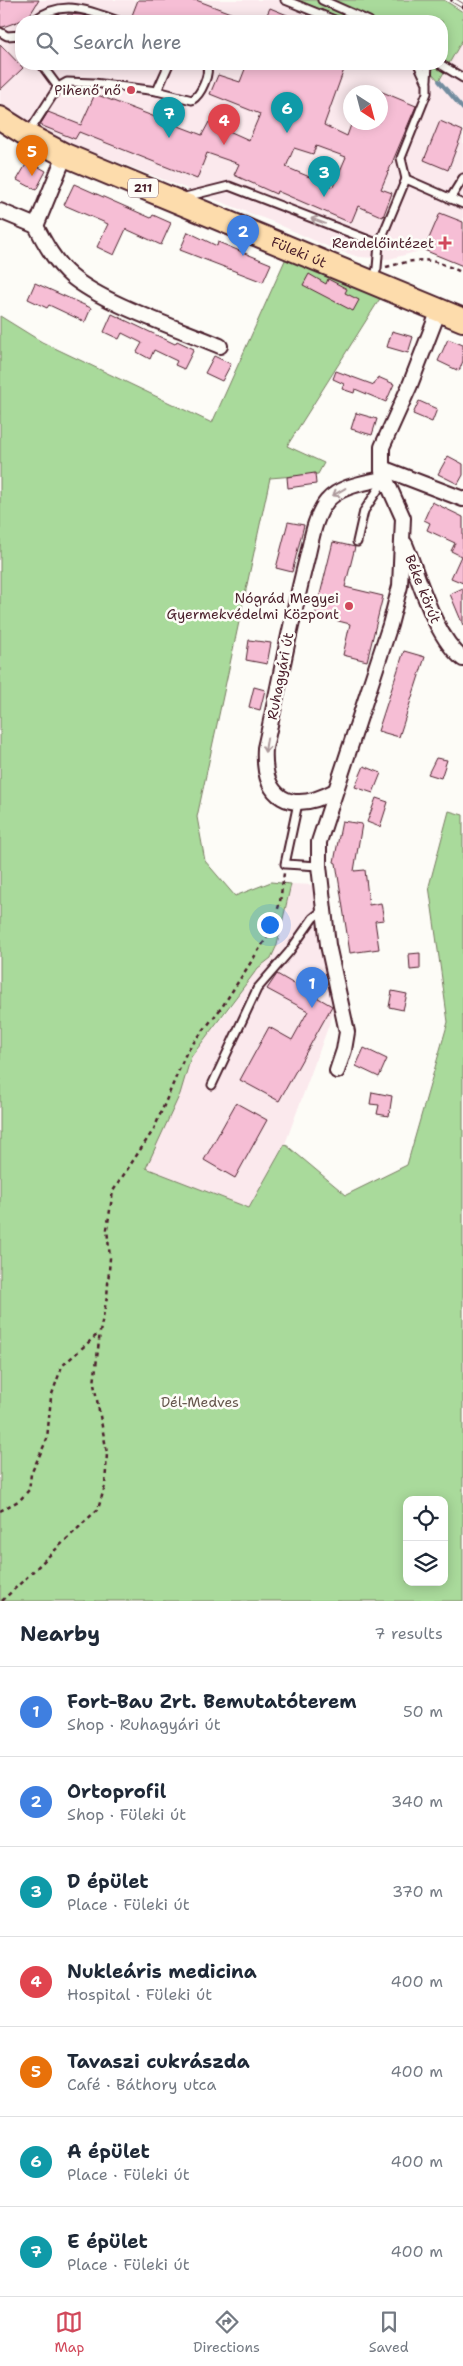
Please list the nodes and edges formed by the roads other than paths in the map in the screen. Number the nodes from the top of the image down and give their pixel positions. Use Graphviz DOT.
graph roads {
  1 [pos="285,0"];
  2 [pos="322,0"];
  3 [pos="38,15"];
  4 [pos="103,15"];
  5 [pos="322,15"];
  6 [pos="356,15"];
  7 [pos="0,32"];
  8 [pos="15,35"];
  9 [pos="448,69"];
  10 [pos="45,70"];
  11 [pos="166,70"];
  12 [pos="207,70"];
  13 [pos="421,70"];
  14 [pos="428,70"];
  15 [pos="463,78"];
  16 [pos="427,83"];
  17 [pos="58,87"];
  18 [pos="157,91"];
  19 [pos="0,118"];
  20 [pos="27,136"];
  21 [pos="65,155"];
  22 [pos="463,178"];
  23 [pos="406,179"];
  24 [pos="450,199"];
  25 [pos="174,201"];
  26 [pos="463,204"];
  27 [pos="0,211"];
  28 [pos="36,226"];
  29 [pos="380,244"];
  30 [pos="374,276"];
  31 [pos="440,310"];
  32 [pos="463,320"];
  33 [pos="220,346"];
  34 [pos="384,473"];
  35 [pos="463,499"];
  36 [pos="404,541"];
  37 [pos="357,542"];
  38 [pos="463,659"];
  39 [pos="335,791"];
  40 [pos="298,803"];
  41 [pos="319,866"];
  42 [pos="324,910"];
  43 [pos="337,1071"];
  44 [pos="212,1084"];
  1 -- 5 [label="lane"];
  2 -- 6 [label="lane"];
  3 -- 4 [label="lane"];
  7 -- 8 [label="lane"];
  9 -- 15 [label="lane"];
  10 -- 17 [label="lane"];
  11 -- 18 [label="lane"];
  12 -- 18 [label="lane"];
  13 -- 16 [label="lane"];
  14 -- 16 [label="lane"];
  16 -- 23 [label="lane"];
  17 -- 18 [label="lane"];
  17 -- 20 [label="lane"];
  19 -- 20 [label="main road, Füleki út / 211"];
  20 -- 21 [label="main road, Füleki út / 211"];
  21 -- 25 [label="main road, Füleki út / 211"];
  21 -- 28 [label="street"];
  22 -- 24 [label="lane"];
  23 -- 24 [label="lane"];
  23 -- 29 [label="lane"];
  24 -- 26 [label="lane"];
  29 -- 25 [label="lane, one-way"];
  25 -- 30 [label="main road, Füleki út / 211"];
  27 -- 28 [label="street"];
  28 -- 33 [label="street"];
  29 -- 30 [label="lane"];
  30 -- 31 [label="main road, Füleki út / 211"];
  31 -- 32 [label="main road, Füleki út / 211"];
  31 -- 34 [label="street"];
  34 -- 35 [label="street"];
  34 -- 36 [label="street"];
  34 -- 37 [label="lane"];
  34 -- 40 [label="street, Ruhagyári út, one-way"];
  36 -- 38 [label="street, Béke körút"];
  36 -- 39 [label="street"];
  39 -- 40 [label="street"];
  39 -- 41 [label="street"];
  40 -- 41 [label="lane"];
  41 -- 42 [label="street"];
  42 -- 43 [label="street"];
  42 -- 44 [label="lane"];
}
